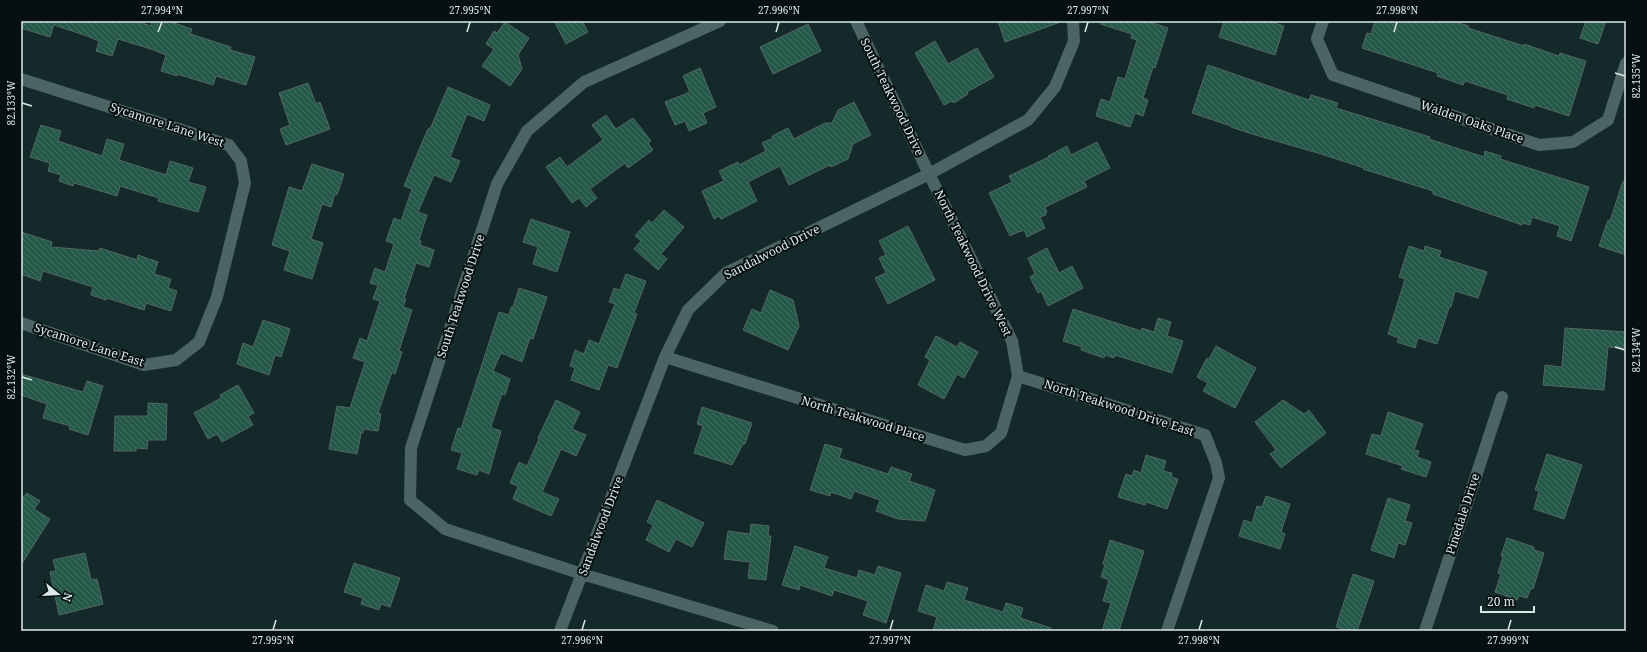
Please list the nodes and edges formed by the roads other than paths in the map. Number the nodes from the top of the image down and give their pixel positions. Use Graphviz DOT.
graph roads {
  1 [pos="720,21"];
  2 [pos="856,21"];
  3 [pos="1073,21"];
  4 [pos="1323,21"];
  5 [pos="1626,63"];
  6 [pos="21,78"];
  7 [pos="929,174"];
  8 [pos="217,297"];
  9 [pos="21,323"];
  10 [pos="665,358"];
  11 [pos="1018,376"];
  12 [pos="1502,397"];
  13 [pos="582,574"];
  14 [pos="560,631"];
  15 [pos="774,631"];
  16 [pos="1167,631"];
  17 [pos="1425,631"];
  1 -- 13 [label="street, South Teakwood Drive"];
  2 -- 7 [label="street, South Teakwood Drive"];
  3 -- 7 [label="street, Sandalwood Drive"];
  4 -- 5 [label="street, Walden Oaks Place"];
  6 -- 8 [label="street, Sycamore Lane West"];
  7 -- 10 [label="street, Sandalwood Drive"];
  7 -- 11 [label="street, North Teakwood Drive West"];
  8 -- 9 [label="street, Sycamore Lane East"];
  10 -- 11 [label="street, North Teakwood Place"];
  10 -- 13 [label="street, Sandalwood Drive"];
  11 -- 16 [label="street, North Teakwood Drive East"];
  12 -- 17 [label="street, Pinedale Drive"];
  13 -- 14 [label="street, Sandalwood Drive"];
  13 -- 15 [label="street"];
}
